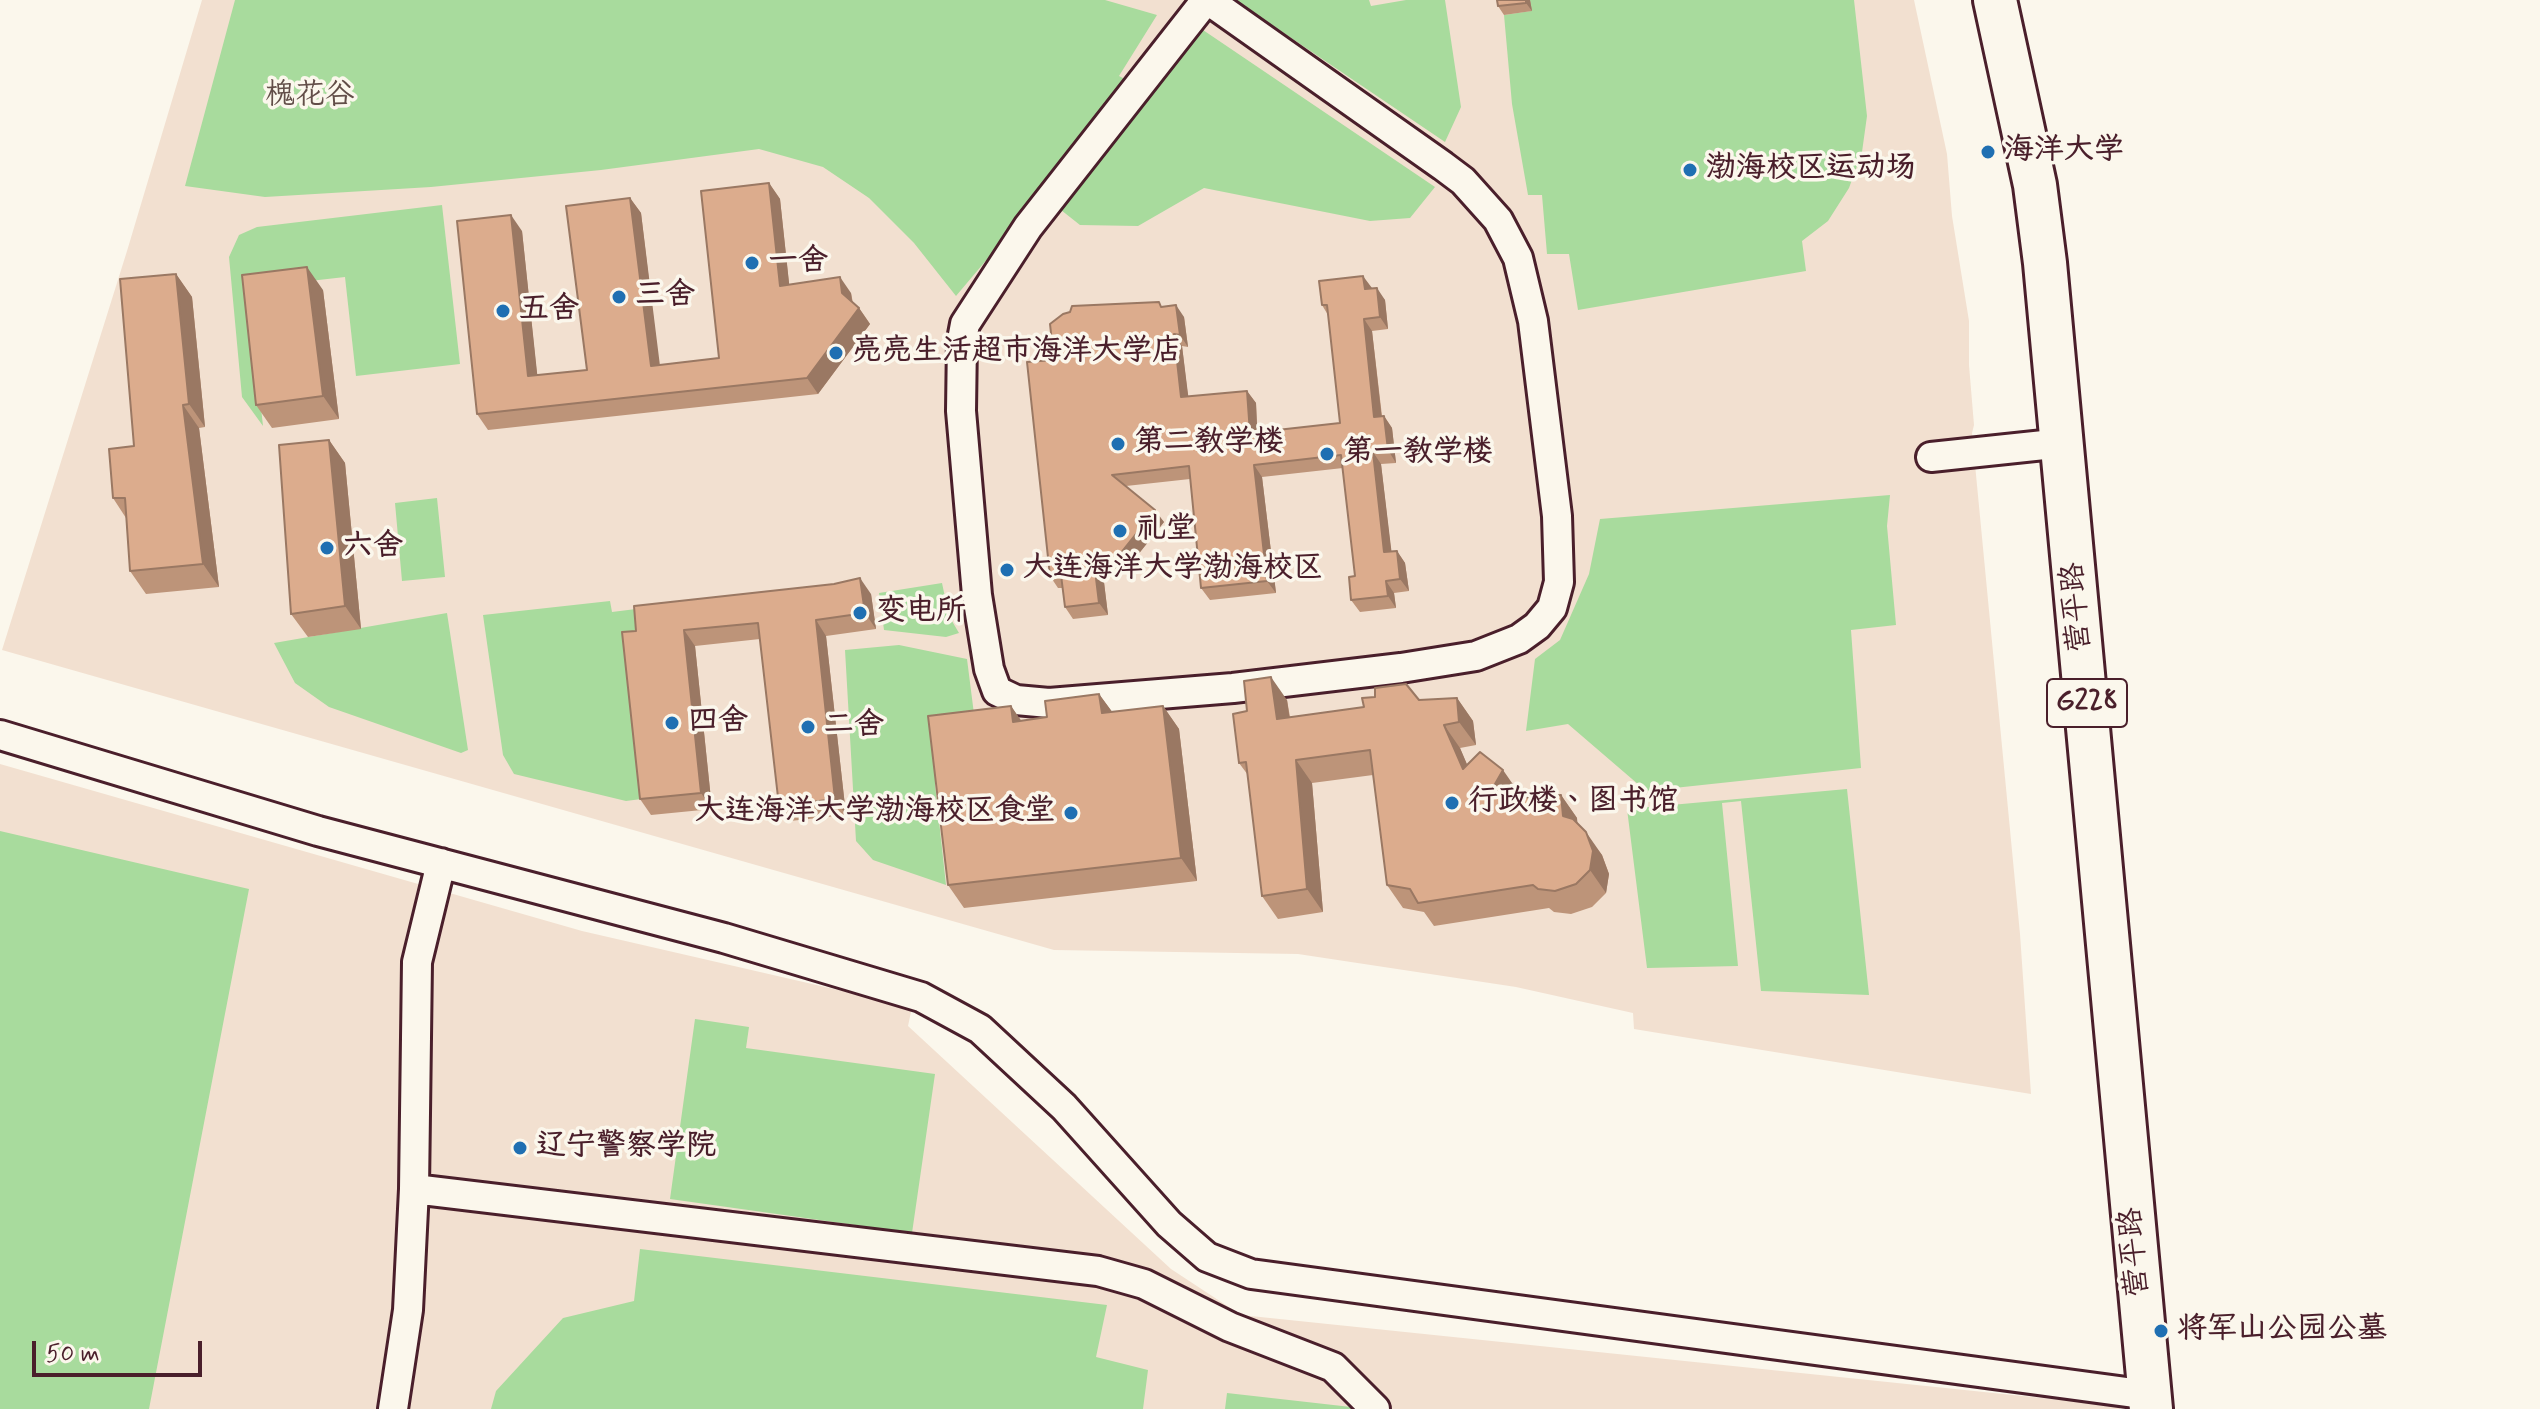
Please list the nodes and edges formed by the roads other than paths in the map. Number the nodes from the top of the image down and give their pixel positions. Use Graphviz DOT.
graph roads {
  1 [pos="1207,0"];
  2 [pos="1995,0"];
  3 [pos="2063,443"];
  4 [pos="1931,457"];
  5 [pos="0,735"];
  6 [pos="441,863"];
  7 [pos="414,1189"];
  8 [pos="2150,1402"];
  9 [pos="393,1409"];
  10 [pos="1375,1409"];
  1 -- 1 [label="street"];
  2 -- 3 [label="highway, 营平路 / G228"];
  3 -- 4 [label="street"];
  3 -- 8 [label="highway, 营平路 / G228"];
  5 -- 6 [label="street"];
  6 -- 7 [label="street"];
  6 -- 8 [label="street"];
  7 -- 9 [label="street"];
  7 -- 10 [label="street"];
}
